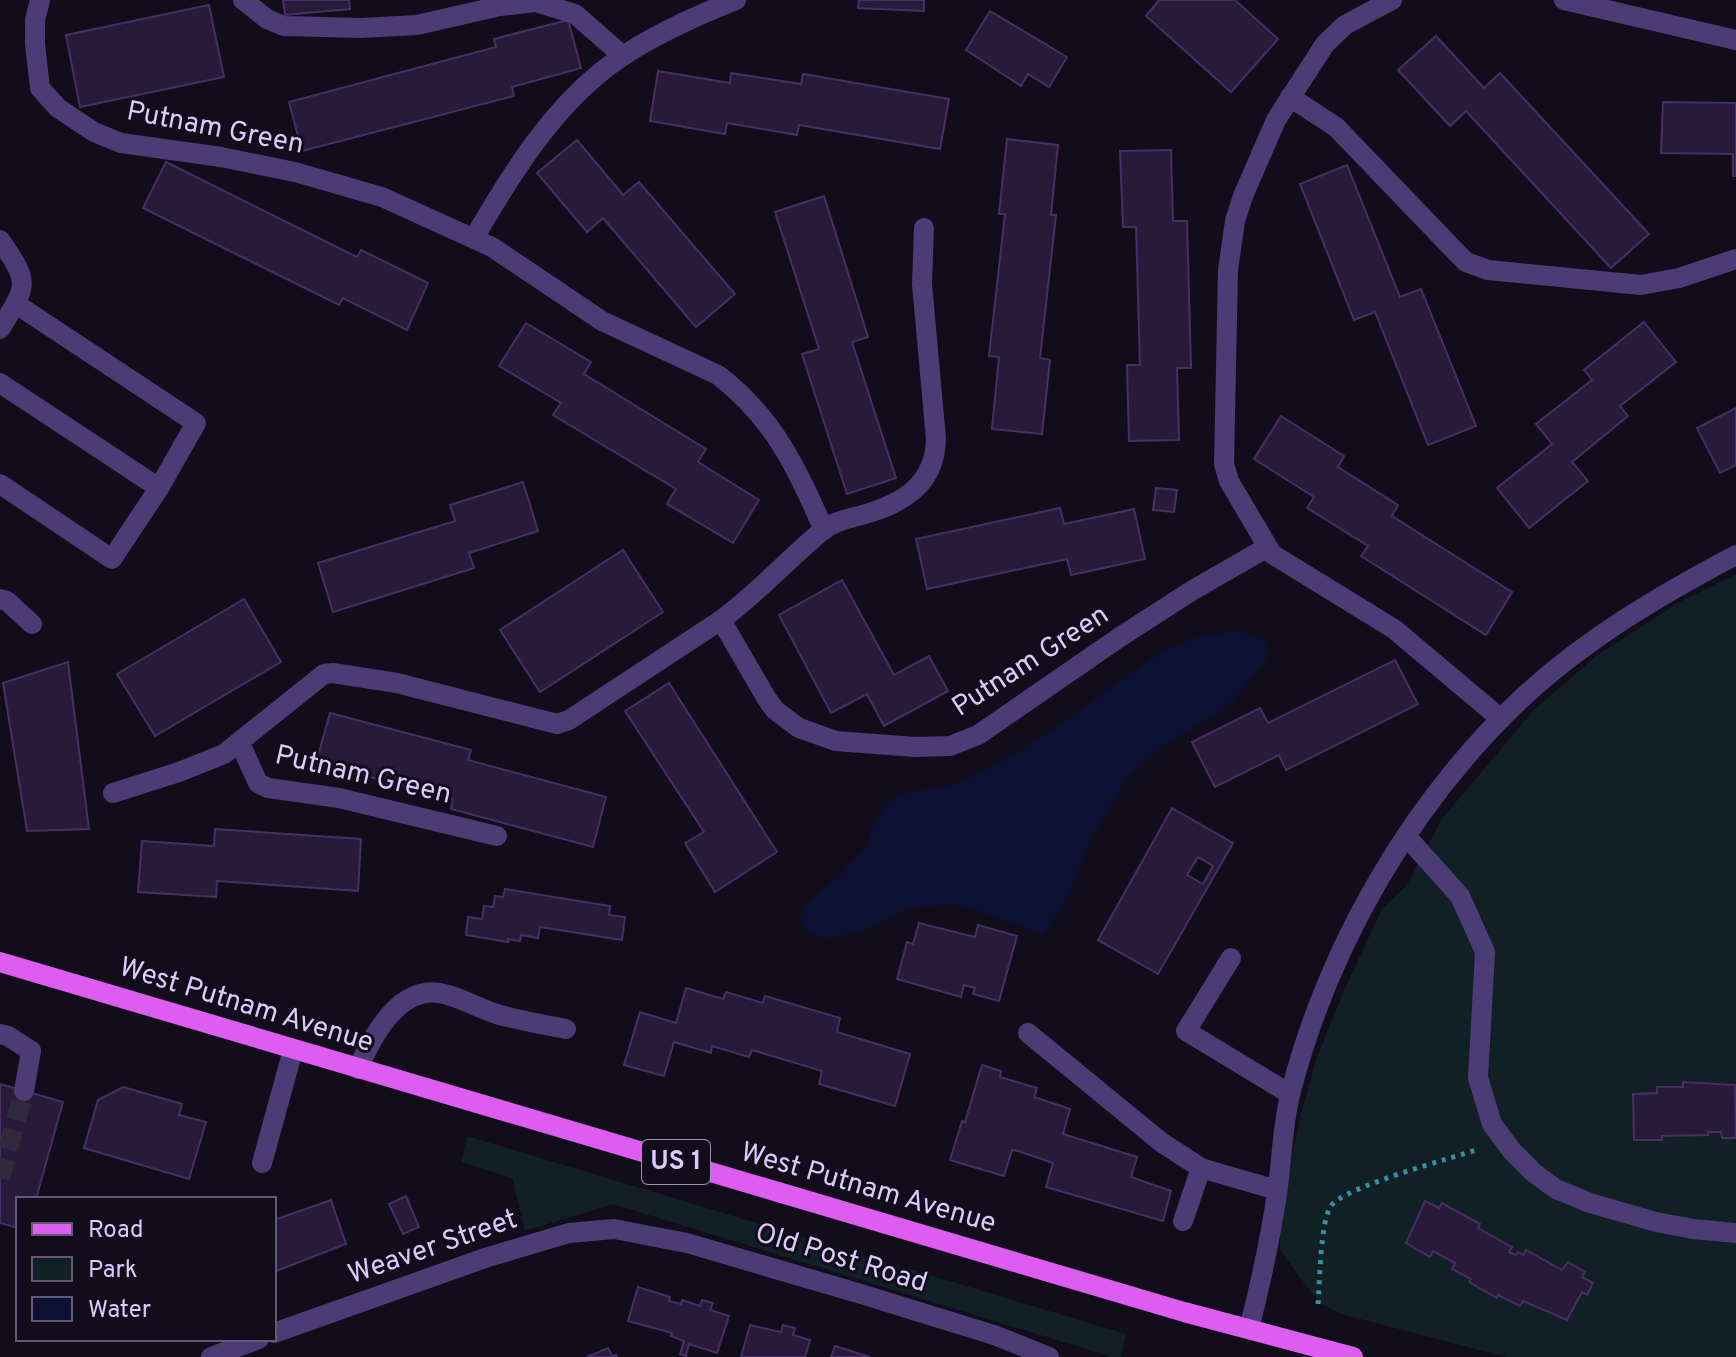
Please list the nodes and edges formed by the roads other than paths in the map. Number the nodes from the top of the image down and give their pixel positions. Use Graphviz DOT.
graph roads {
  1 [pos="40,0"];
  2 [pos="243,0"];
  3 [pos="736,0"];
  4 [pos="1392,0"];
  5 [pos="1564,0"];
  6 [pos="1736,40"];
  7 [pos="623,56"];
  8 [pos="1290,97"];
  9 [pos="924,228"];
  10 [pos="474,238"];
  11 [pos="0,240"];
  12 [pos="1736,259"];
  13 [pos="16,304"];
  14 [pos="0,329"];
  15 [pos="0,383"];
  16 [pos="0,484"];
  17 [pos="159,488"];
  18 [pos="824,530"];
  19 [pos="1266,548"];
  20 [pos="1736,555"];
  21 [pos="0,599"];
  22 [pos="721,620"];
  23 [pos="32,624"];
  24 [pos="1501,719"];
  25 [pos="240,743"];
  26 [pos="113,793"];
  27 [pos="497,836"];
  28 [pos="1406,836"];
  29 [pos="1231,958"];
  30 [pos="0,962"];
  31 [pos="566,1029"];
  32 [pos="1028,1033"];
  33 [pos="0,1034"];
  34 [pos="293,1050"];
  35 [pos="358,1069"];
  36 [pos="24,1091"];
  37 [pos="1290,1094"];
  38 [pos="262,1163"];
  39 [pos="1201,1168"];
  40 [pos="1277,1190"];
  41 [pos="1183,1221"];
  42 [pos="614,1229"];
  43 [pos="1736,1233"];
  44 [pos="1249,1329"];
  45 [pos="276,1332"];
  46 [pos="254,1341"];
  47 [pos="1038,1355"];
  48 [pos="211,1357"];
  49 [pos="1353,1357"];
  1 -- 10 [label="street, Putnam Green"];
  2 -- 7 [label="street"];
  3 -- 7 [label="street"];
  4 -- 8 [label="street"];
  5 -- 6 [label="street"];
  7 -- 10 [label="street"];
  8 -- 12 [label="street"];
  8 -- 19 [label="street"];
  9 -- 18 [label="street, Putnam Green"];
  10 -- 18 [label="street, Putnam Green"];
  11 -- 13 [label="street"];
  13 -- 14 [label="street"];
  13 -- 17 [label="street"];
  15 -- 17 [label="street"];
  16 -- 17 [label="street"];
  18 -- 22 [label="street, Putnam Green"];
  19 -- 22 [label="street, Putnam Green"];
  19 -- 24 [label="street"];
  20 -- 24 [label="street"];
  21 -- 23 [label="street"];
  22 -- 25 [label="street, Putnam Green"];
  24 -- 28 [label="street"];
  25 -- 26 [label="street, Putnam Green"];
  25 -- 27 [label="street, Putnam Green"];
  28 -- 37 [label="street"];
  28 -- 43 [label="street"];
  29 -- 37 [label="street"];
  30 -- 34 [label="main road, West Putnam Avenue / US 1"];
  31 -- 35 [label="street"];
  32 -- 39 [label="street"];
  33 -- 36 [label="street"];
  34 -- 35 [label="main road, West Putnam Avenue / US 1"];
  34 -- 38 [label="street"];
  35 -- 44 [label="main road, West Putnam Avenue / US 1"];
  37 -- 40 [label="street"];
  39 -- 40 [label="street"];
  39 -- 41 [label="street"];
  40 -- 44 [label="street"];
  42 -- 45 [label="street, Weaver Street"];
  42 -- 47 [label="street, Old Post Road"];
  44 -- 49 [label="main road, West Putnam Avenue / US 1"];
  46 -- 48 [label="street"];
}
